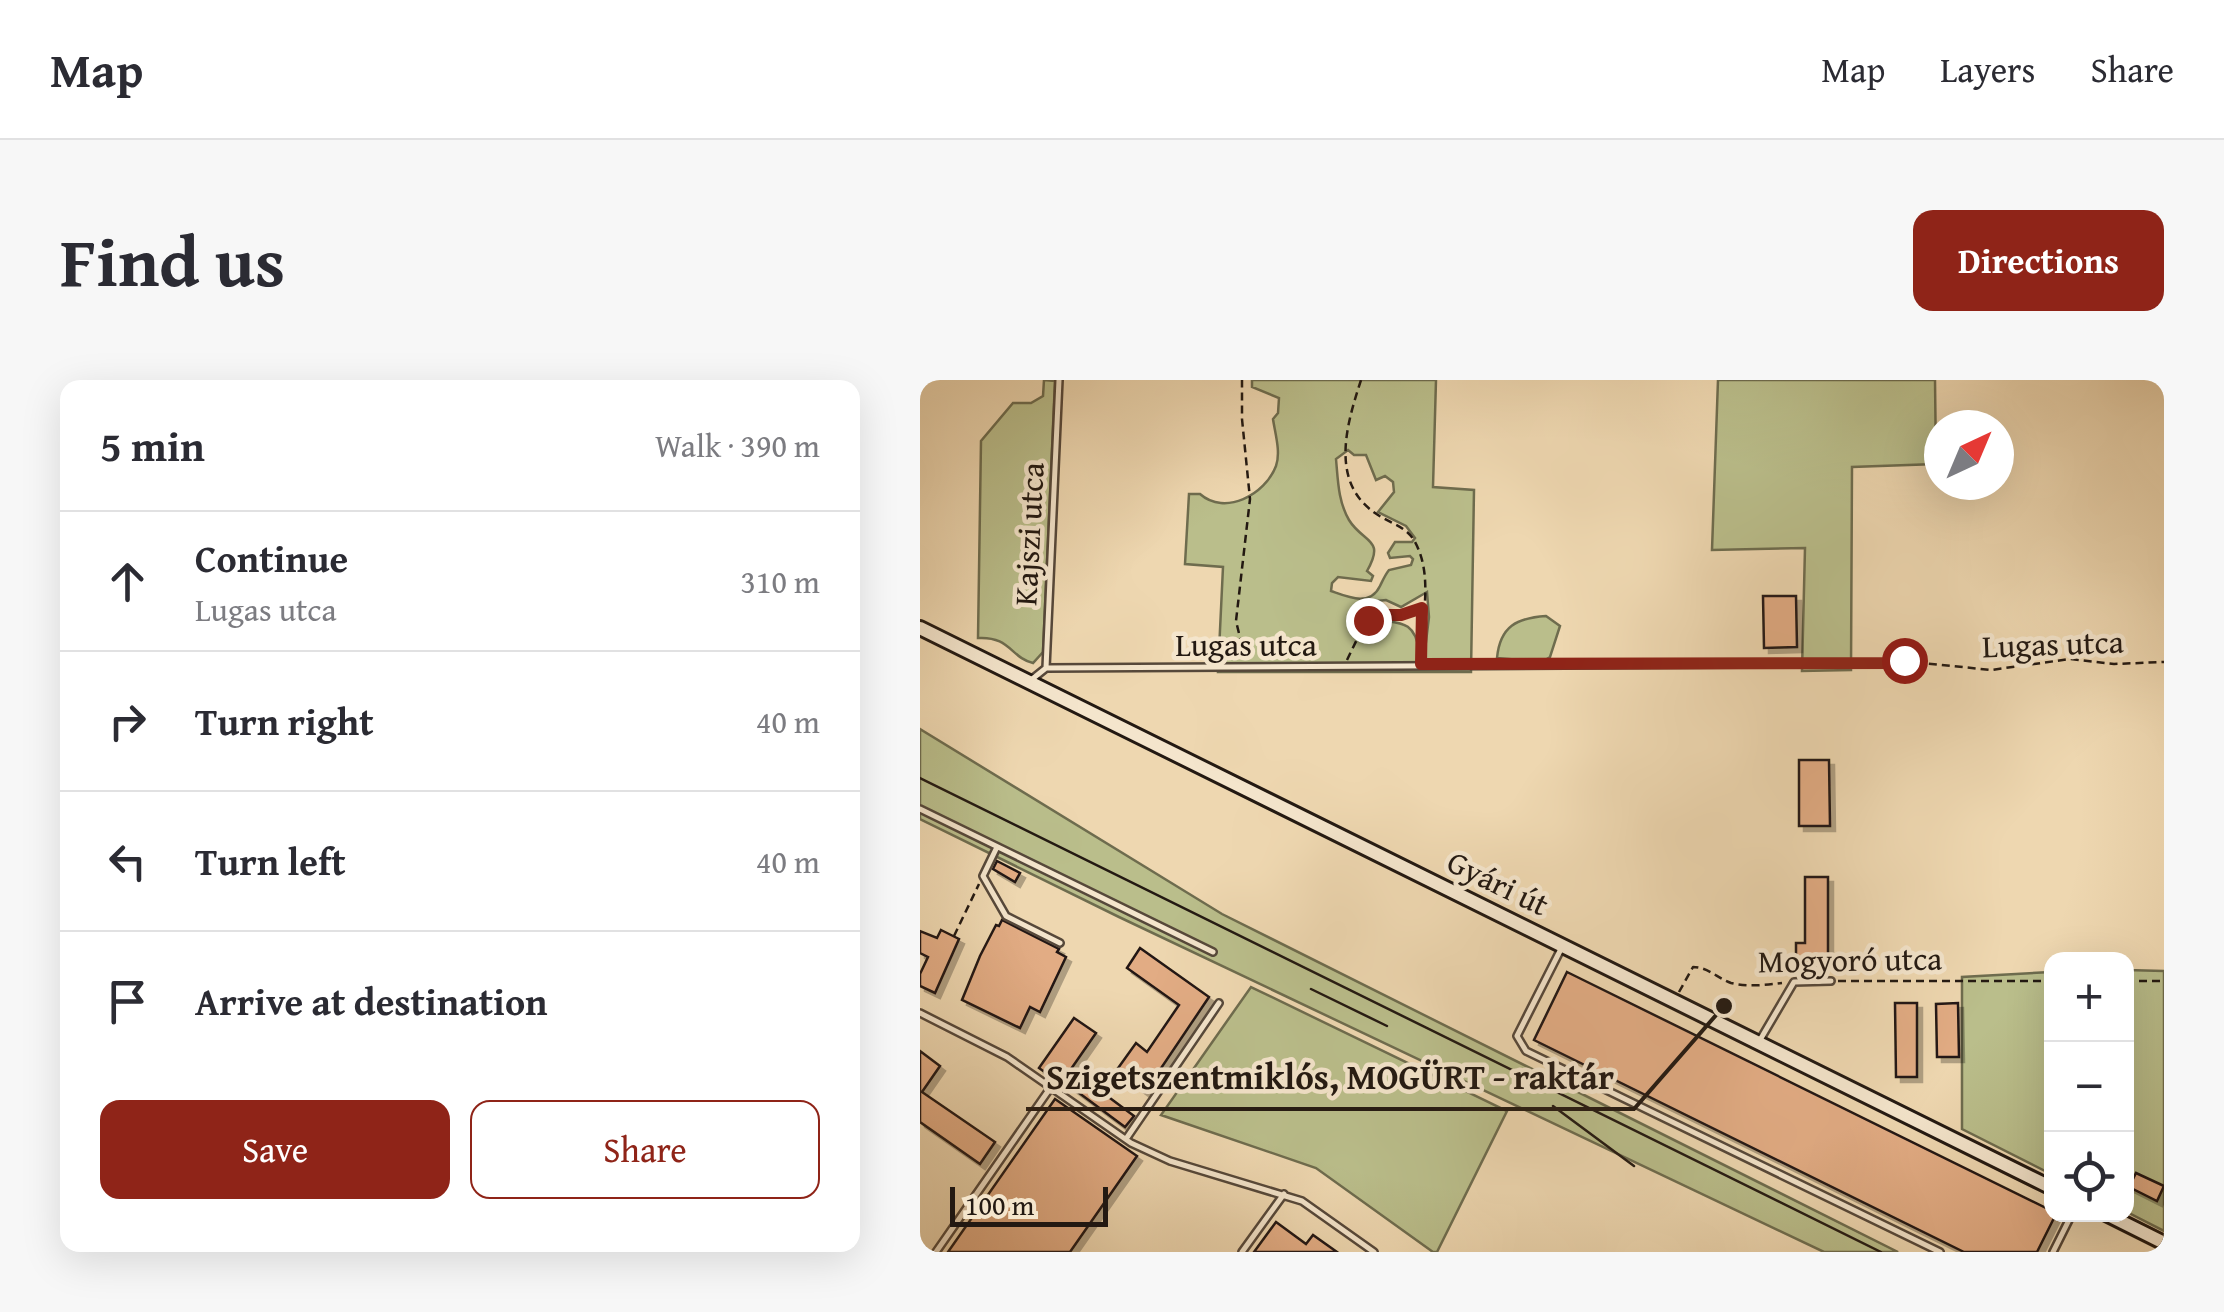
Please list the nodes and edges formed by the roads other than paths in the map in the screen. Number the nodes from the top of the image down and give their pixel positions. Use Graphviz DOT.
graph roads {
  1 [pos="1059,380"];
  2 [pos="920,628"];
  3 [pos="1897,663"];
  4 [pos="1046,668"];
  5 [pos="1029,682"];
  6 [pos="920,809"];
  7 [pos="998,847"];
  8 [pos="1060,943"];
  9 [pos="1562,946"];
  10 [pos="1213,952"];
  11 [pos="1831,981"];
  12 [pos="1219,1004"];
  13 [pos="920,1013"];
  14 [pos="1758,1043"];
  15 [pos="1051,1087"];
  16 [pos="1126,1139"];
  17 [pos="2044,1184"];
  18 [pos="1284,1194"];
  19 [pos="2068,1222"];
  20 [pos="2122,1222"];
  21 [pos="2164,1243"];
  22 [pos="936,1252"];
  23 [pos="1242,1252"];
  24 [pos="1374,1252"];
  25 [pos="1940,1252"];
  26 [pos="2054,1252"];
  1 -- 4 [label="lane, Kajszi utca"];
  2 -- 5 [label="street, Gyári út"];
  3 -- 4 [label="lane, Lugas utca"];
  4 -- 5 [label="lane"];
  5 -- 9 [label="street, Gyári út"];
  6 -- 7 [label="lane"];
  7 -- 8 [label="lane"];
  7 -- 10 [label="lane"];
  9 -- 14 [label="street, Gyári út"];
  9 -- 25 [label="lane"];
  11 -- 14 [label="lane, Mogyoró utca"];
  12 -- 16 [label="lane"];
  13 -- 15 [label="lane"];
  14 -- 17 [label="street, Gyári út"];
  15 -- 16 [label="lane"];
  15 -- 22 [label="lane"];
  16 -- 18 [label="lane"];
  18 -- 23 [label="lane"];
  18 -- 24 [label="lane"];
  19 -- 26 [label="lane"];
  20 -- 21 [label="street"];
}
